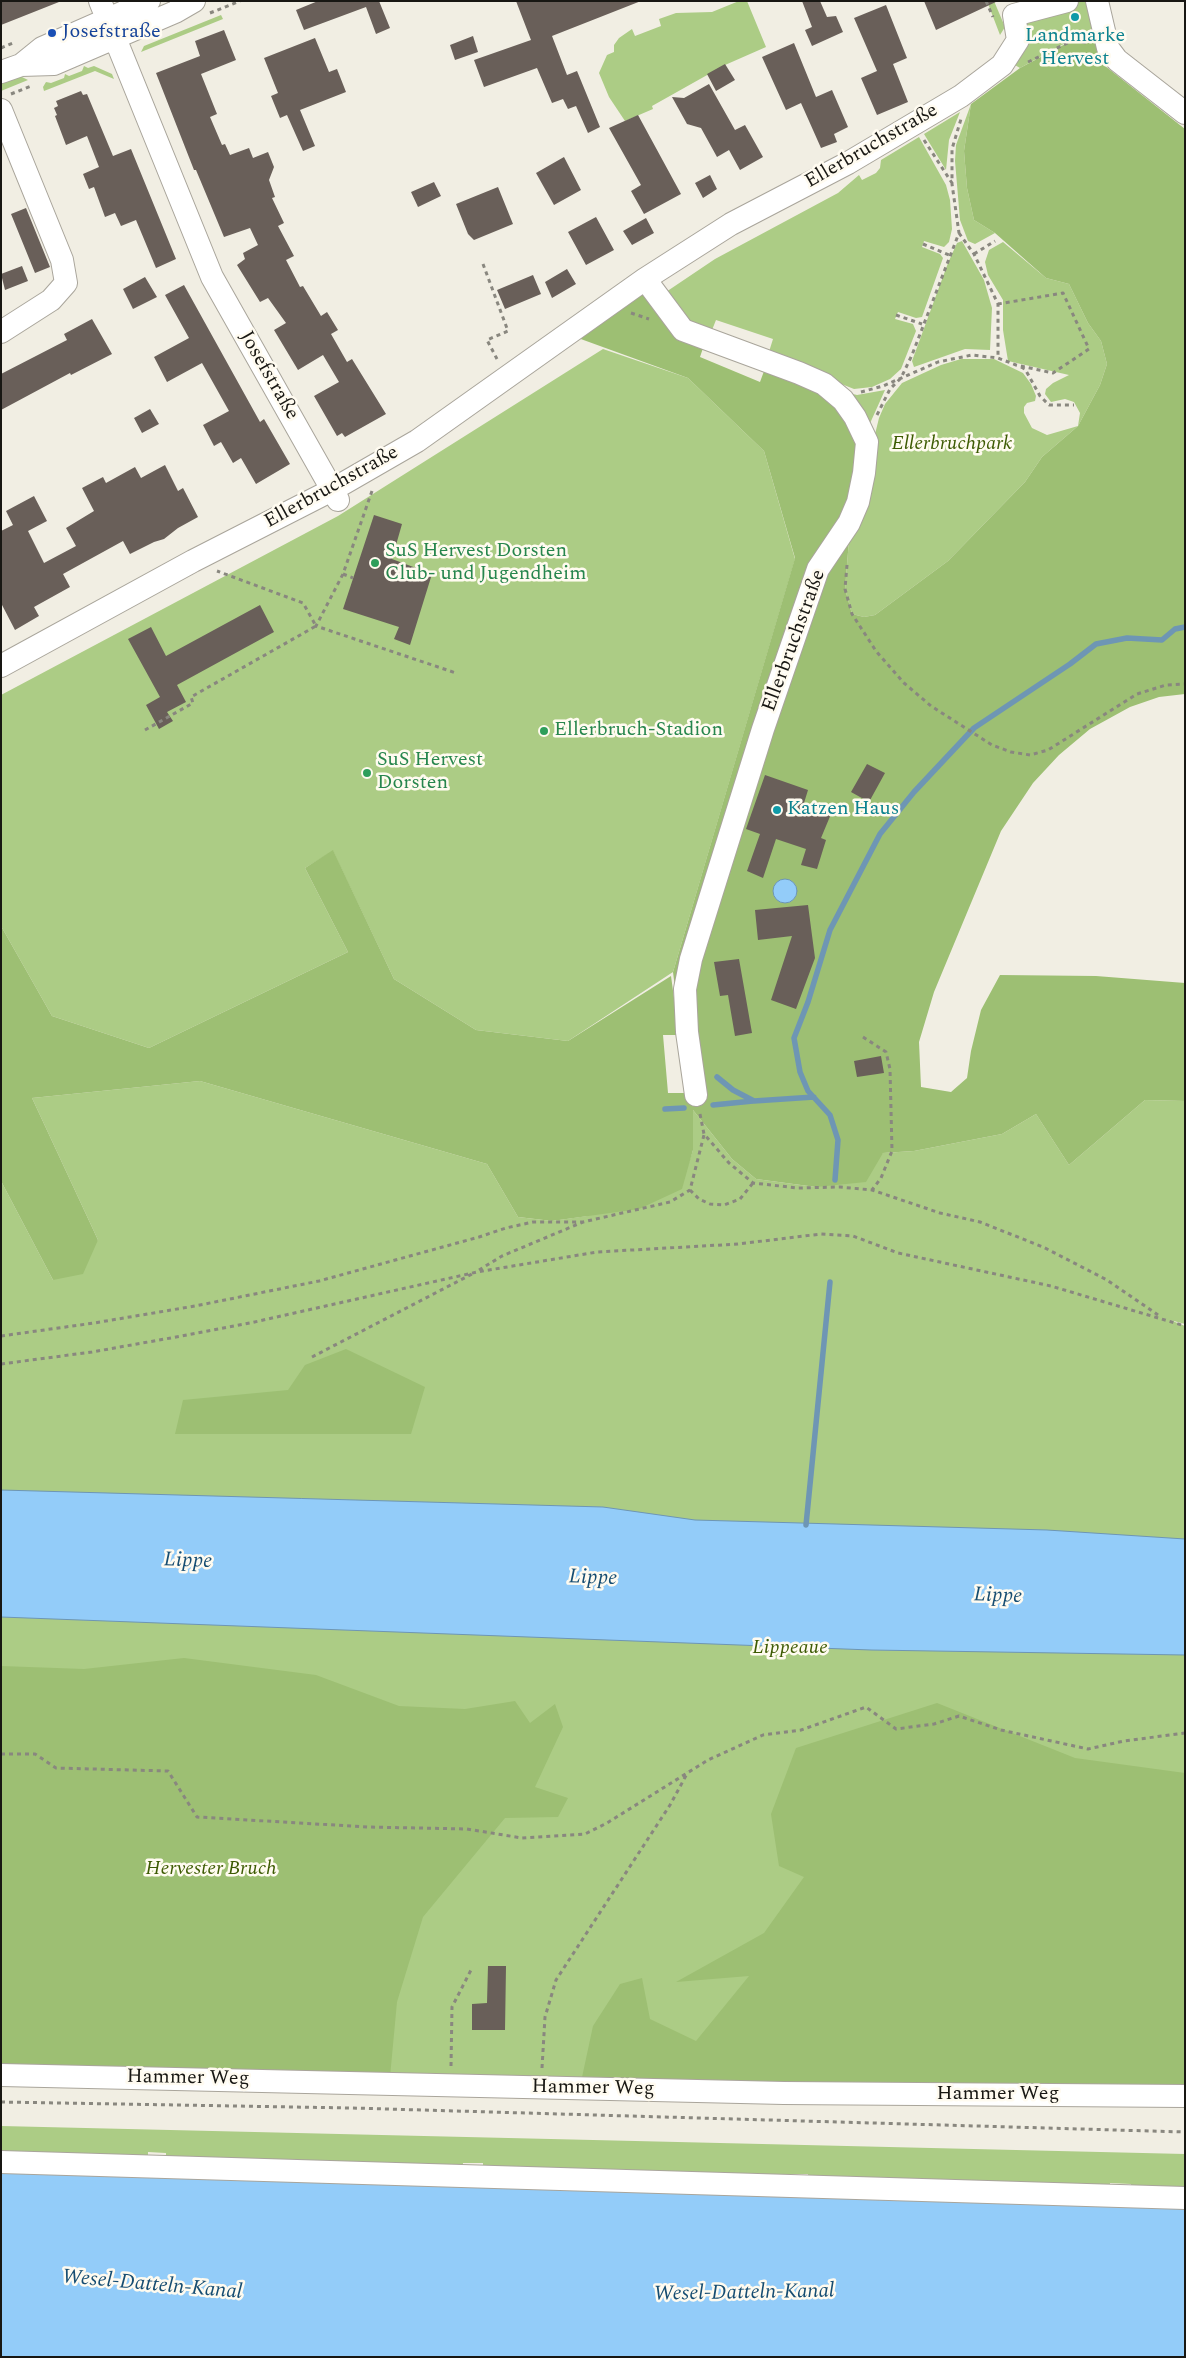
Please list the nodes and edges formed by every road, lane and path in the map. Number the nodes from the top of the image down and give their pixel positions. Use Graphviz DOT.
graph roads {
  1 [pos="150,1"];
  2 [pos="194,1"];
  3 [pos="1068,1"];
  4 [pos="1097,1"];
  5 [pos="1010,8"];
  6 [pos="107,20"];
  7 [pos="1073,40"];
  8 [pos="1002,65"];
  9 [pos="11,69"];
  10 [pos="1,110"];
  11 [pos="963,113"];
  12 [pos="1185,113"];
  13 [pos="919,132"];
  14 [pos="952,184"];
  15 [pos="958,233"];
  16 [pos="995,241"];
  17 [pos="923,244"];
  18 [pos="974,254"];
  19 [pos="949,255"];
  20 [pos="483,264"];
  21 [pos="645,279"];
  22 [pos="998,304"];
  23 [pos="896,315"];
  24 [pos="922,324"];
  25 [pos="1,332"];
  26 [pos="998,358"];
  27 [pos="497,359"];
  28 [pos="1016,365"];
  29 [pos="901,378"];
  30 [pos="856,391"];
  31 [pos="1074,406"];
  32 [pos="868,442"];
  33 [pos="373,488"];
  34 [pos="335,495"];
  35 [pos="847,560"];
  36 [pos="193,561"];
  37 [pos="343,574"];
  38 [pos="353,578"];
  39 [pos="316,626"];
  40 [pos="1,666"];
  41 [pos="456,673"];
  42 [pos="1185,684"];
  43 [pos="145,730"];
  44 [pos="863,1037"];
  45 [pos="696,1095"];
  46 [pos="753,1183"];
  47 [pos="690,1190"];
  48 [pos="872,1190"];
  49 [pos="583,1222"];
  50 [pos="477,1272"];
  51 [pos="1160,1317"];
  52 [pos="1185,1326"];
  53 [pos="1,1336"];
  54 [pos="312,1357"];
  55 [pos="1,1364"];
  56 [pos="1185,1732"];
  57 [pos="1,1754"];
  58 [pos="689,1772"];
  59 [pos="470,1970"];
  60 [pos="1,2075"];
  61 [pos="451,2086"];
  62 [pos="541,2088"];
  63 [pos="1185,2096"];
  64 [pos="1,2102"];
  65 [pos="1185,2132"];
  66 [pos="1,2162"];
  67 [pos="1185,2198"];
  1 -- 6 [label="street"];
  2 -- 6 [label="street"];
  3 -- 5 [label="street, Ellerbruchstraße"];
  4 -- 12 [label="street"];
  5 -- 8 [label="street, Ellerbruchstraße"];
  6 -- 9 [label="street"];
  6 -- 34 [label="street, Josefstraße"];
  7 -- 8 [label="path"];
  8 -- 21 [label="street, Ellerbruchstraße"];
  10 -- 25 [label="street"];
  11 -- 14 [label="path"];
  13 -- 14 [label="path"];
  14 -- 15 [label="path"];
  15 -- 18 [label="path"];
  15 -- 19 [label="path"];
  16 -- 18 [label="path"];
  17 -- 19 [label="path"];
  18 -- 22 [label="path"];
  19 -- 24 [label="path"];
  20 -- 27 [label="path"];
  21 -- 32 [label="street"];
  21 -- 34 [label="street, Ellerbruchstraße"];
  22 -- 26 [label="path"];
  22 -- 28 [label="path"];
  23 -- 24 [label="path"];
  24 -- 29 [label="path"];
  26 -- 28 [label="path"];
  26 -- 29 [label="path"];
  28 -- 31 [label="path"];
  29 -- 30 [label="path"];
  29 -- 32 [label="path"];
  32 -- 45 [label="street, Ellerbruchstraße"];
  33 -- 37 [label="path"];
  34 -- 36 [label="street, Ellerbruchstraße"];
  35 -- 42 [label="path"];
  36 -- 39 [label="path"];
  36 -- 40 [label="street, Ellerbruchstraße"];
  37 -- 38 [label="path"];
  37 -- 39 [label="path"];
  39 -- 41 [label="path"];
  39 -- 43 [label="path"];
  44 -- 48 [label="path"];
  46 -- 47 [label="path"];
  46 -- 47 [label="path"];
  46 -- 48 [label="path"];
  47 -- 49 [label="path"];
  48 -- 51 [label="path"];
  49 -- 50 [label="path"];
  49 -- 53 [label="path"];
  50 -- 51 [label="path"];
  50 -- 54 [label="path"];
  50 -- 55 [label="path"];
  51 -- 52 [label="path"];
  56 -- 58 [label="path"];
  57 -- 58 [label="path"];
  58 -- 62 [label="path"];
  59 -- 61 [label="path"];
  60 -- 61 [label="street, Hammer Weg"];
  61 -- 62 [label="street, Hammer Weg"];
  62 -- 63 [label="street, Hammer Weg"];
  64 -- 65 [label="path"];
  66 -- 67 [label="street"];
}
